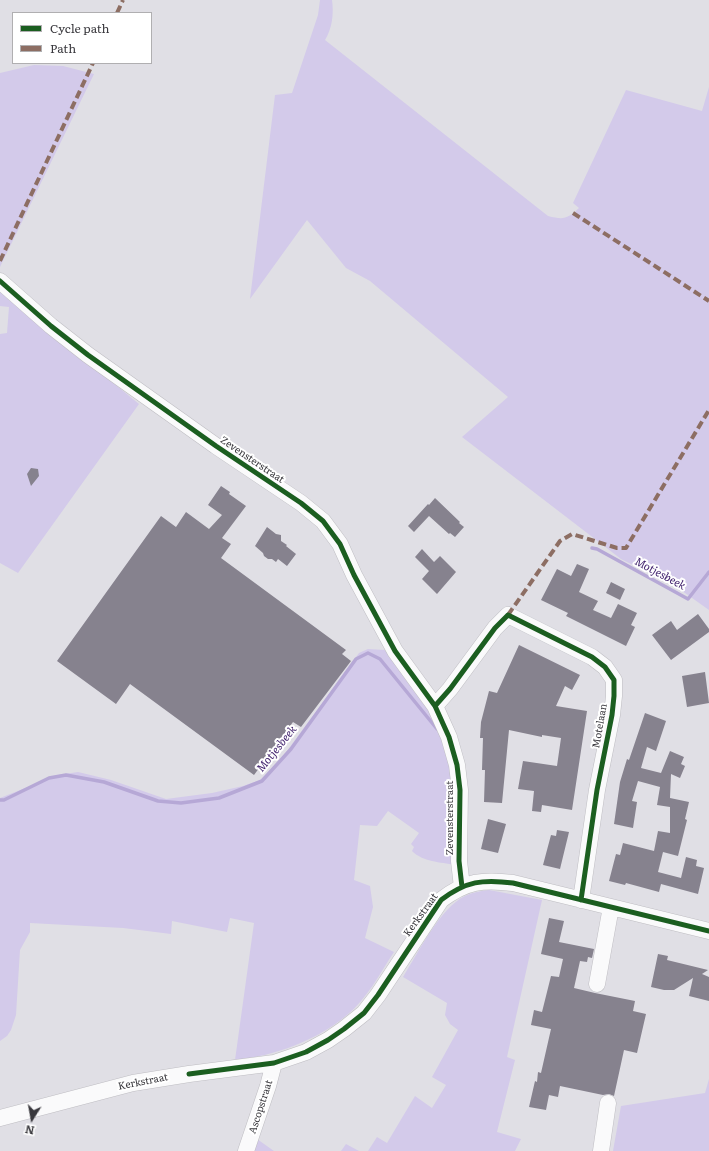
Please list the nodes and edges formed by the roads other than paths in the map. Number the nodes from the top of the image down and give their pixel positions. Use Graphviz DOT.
graph roads {
  1 [pos="0,281"];
  2 [pos="435,706"];
  3 [pos="462,887"];
  4 [pos="581,900"];
  5 [pos="612,907"];
  6 [pos="709,931"];
  7 [pos="596,984"];
  8 [pos="274,1063"];
  9 [pos="608,1102"];
  10 [pos="0,1118"];
  11 [pos="246,1151"];
  12 [pos="601,1151"];
  1 -- 2 [label="street, Zevensterstraat"];
  2 -- 3 [label="street, Zevensterstraat"];
  2 -- 4 [label="street, Motelaan"];
  3 -- 4 [label="street, Kerkstraat"];
  3 -- 8 [label="street, Kerkstraat"];
  4 -- 5 [label="street, Kerkstraat"];
  5 -- 6 [label="street, Kerkstraat"];
  5 -- 7 [label="street"];
  8 -- 10 [label="street, Kerkstraat"];
  8 -- 11 [label="street, Ascopstraat"];
  9 -- 12 [label="street"];
}
